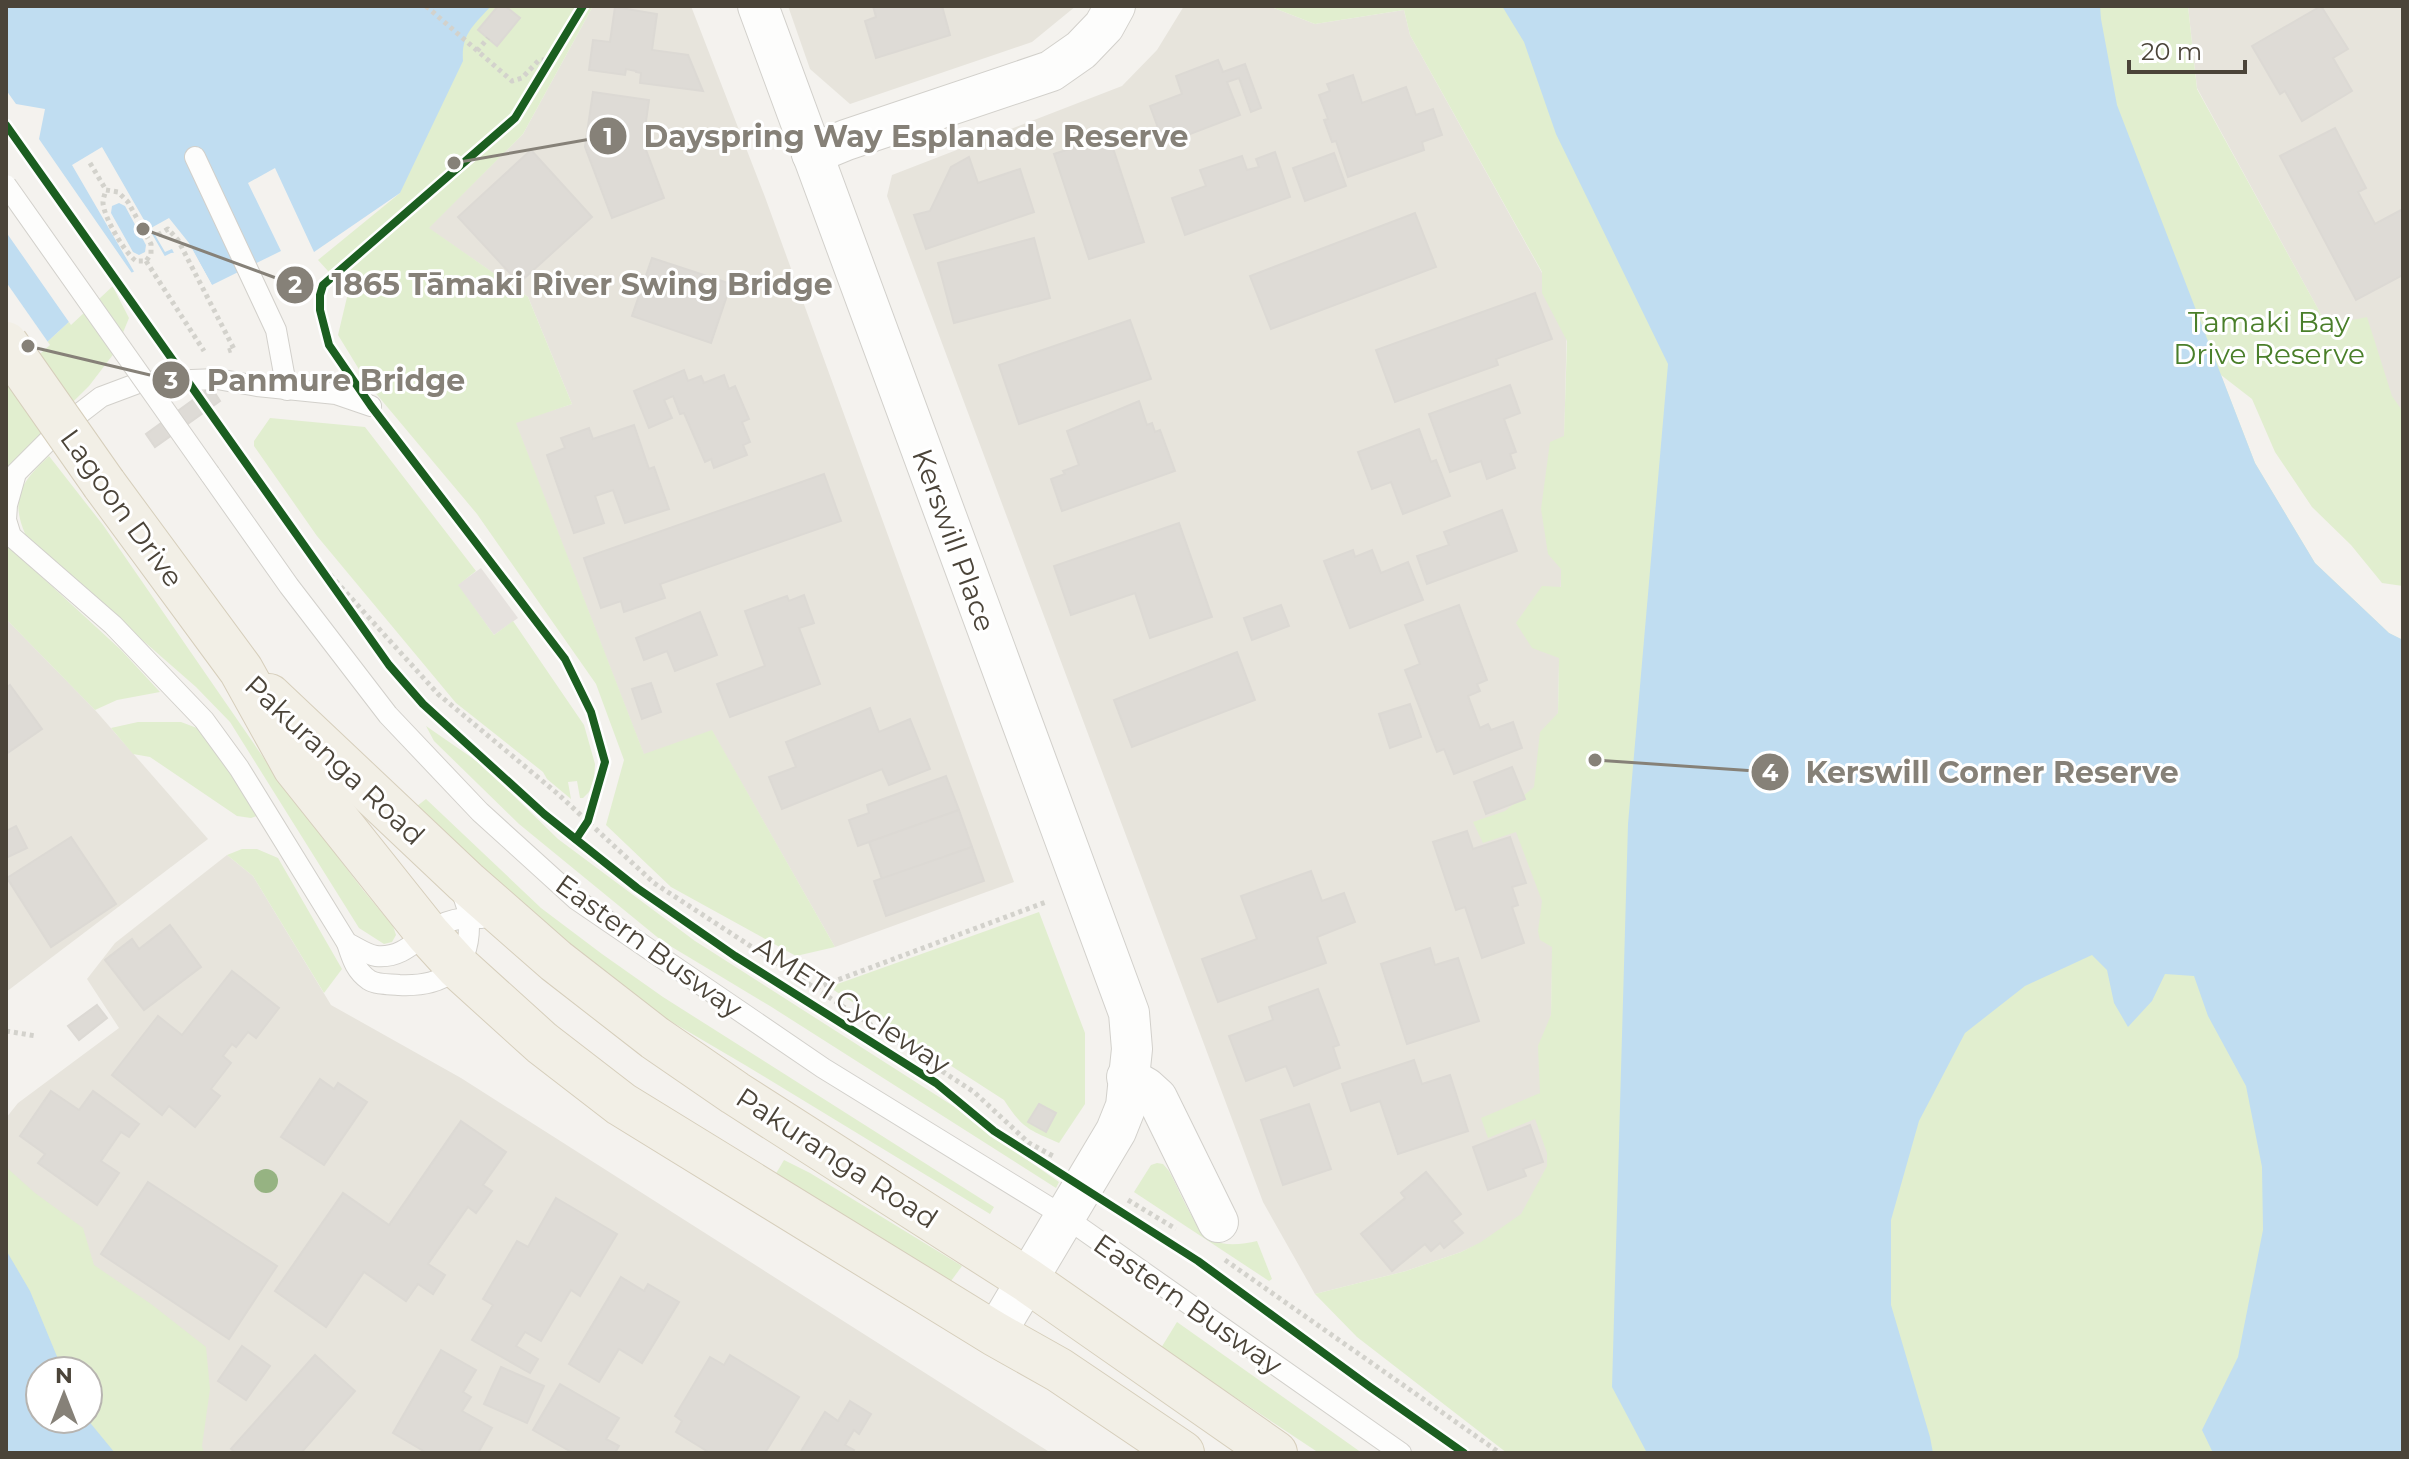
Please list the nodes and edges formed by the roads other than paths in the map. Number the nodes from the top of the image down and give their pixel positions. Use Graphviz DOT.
graph roads {
  1 [pos="758,6"];
  2 [pos="1115,6"];
  3 [pos="812,154"];
  4 [pos="195,157"];
  5 [pos="6,185"];
  6 [pos="6,344"];
  7 [pos="287,390"];
  8 [pos="371,406"];
  9 [pos="241,670"];
  10 [pos="445,863"];
  11 [pos="469,917"];
  12 [pos="518,928"];
  13 [pos="428,934"];
  14 [pos="347,943"];
  15 [pos="458,967"];
  16 [pos="1127,1077"];
  17 [pos="1069,1188"];
  18 [pos="1221,1241"];
  19 [pos="1027,1280"];
  20 [pos="995,1334"];
  21 [pos="1182,1453"];
  22 [pos="1275,1453"];
  23 [pos="1401,1453"];
  1 -- 3 [label="street, Kerswill Place"];
  2 -- 3 [label="street"];
  3 -- 16 [label="street, Kerswill Place"];
  4 -- 7 [label="lane"];
  5 -- 17 [label="lane, Eastern Busway, bridge"];
  6 -- 9 [label="main road, Lagoon Drive, bridge"];
  7 -- 8 [label="lane"];
  7 -- 14 [label="lane"];
  9 -- 10 [label="main road, Pakuranga Road"];
  9 -- 13 [label="main road, Pakuranga Road"];
  10 -- 11 [label="lane"];
  10 -- 12 [label="main road, Pakuranga Road"];
  11 -- 12 [label="lane"];
  11 -- 13 [label="lane"];
  11 -- 15 [label="lane"];
  12 -- 19 [label="main road, Pakuranga Road"];
  13 -- 14 [label="lane"];
  13 -- 15 [label="main road, Pakuranga Road"];
  14 -- 15 [label="lane"];
  15 -- 20 [label="main road, Pakuranga Road"];
  16 -- 17 [label="street, Kerswill Place"];
  16 -- 18 [label="street"];
  17 -- 19 [label="street, Kerswill Place"];
  17 -- 23 [label="lane, Eastern Busway"];
  19 -- 20 [label="street, Kerswill Place"];
  19 -- 22 [label="main road, Pakuranga Road"];
  20 -- 21 [label="main road, Pakuranga Road"];
}
